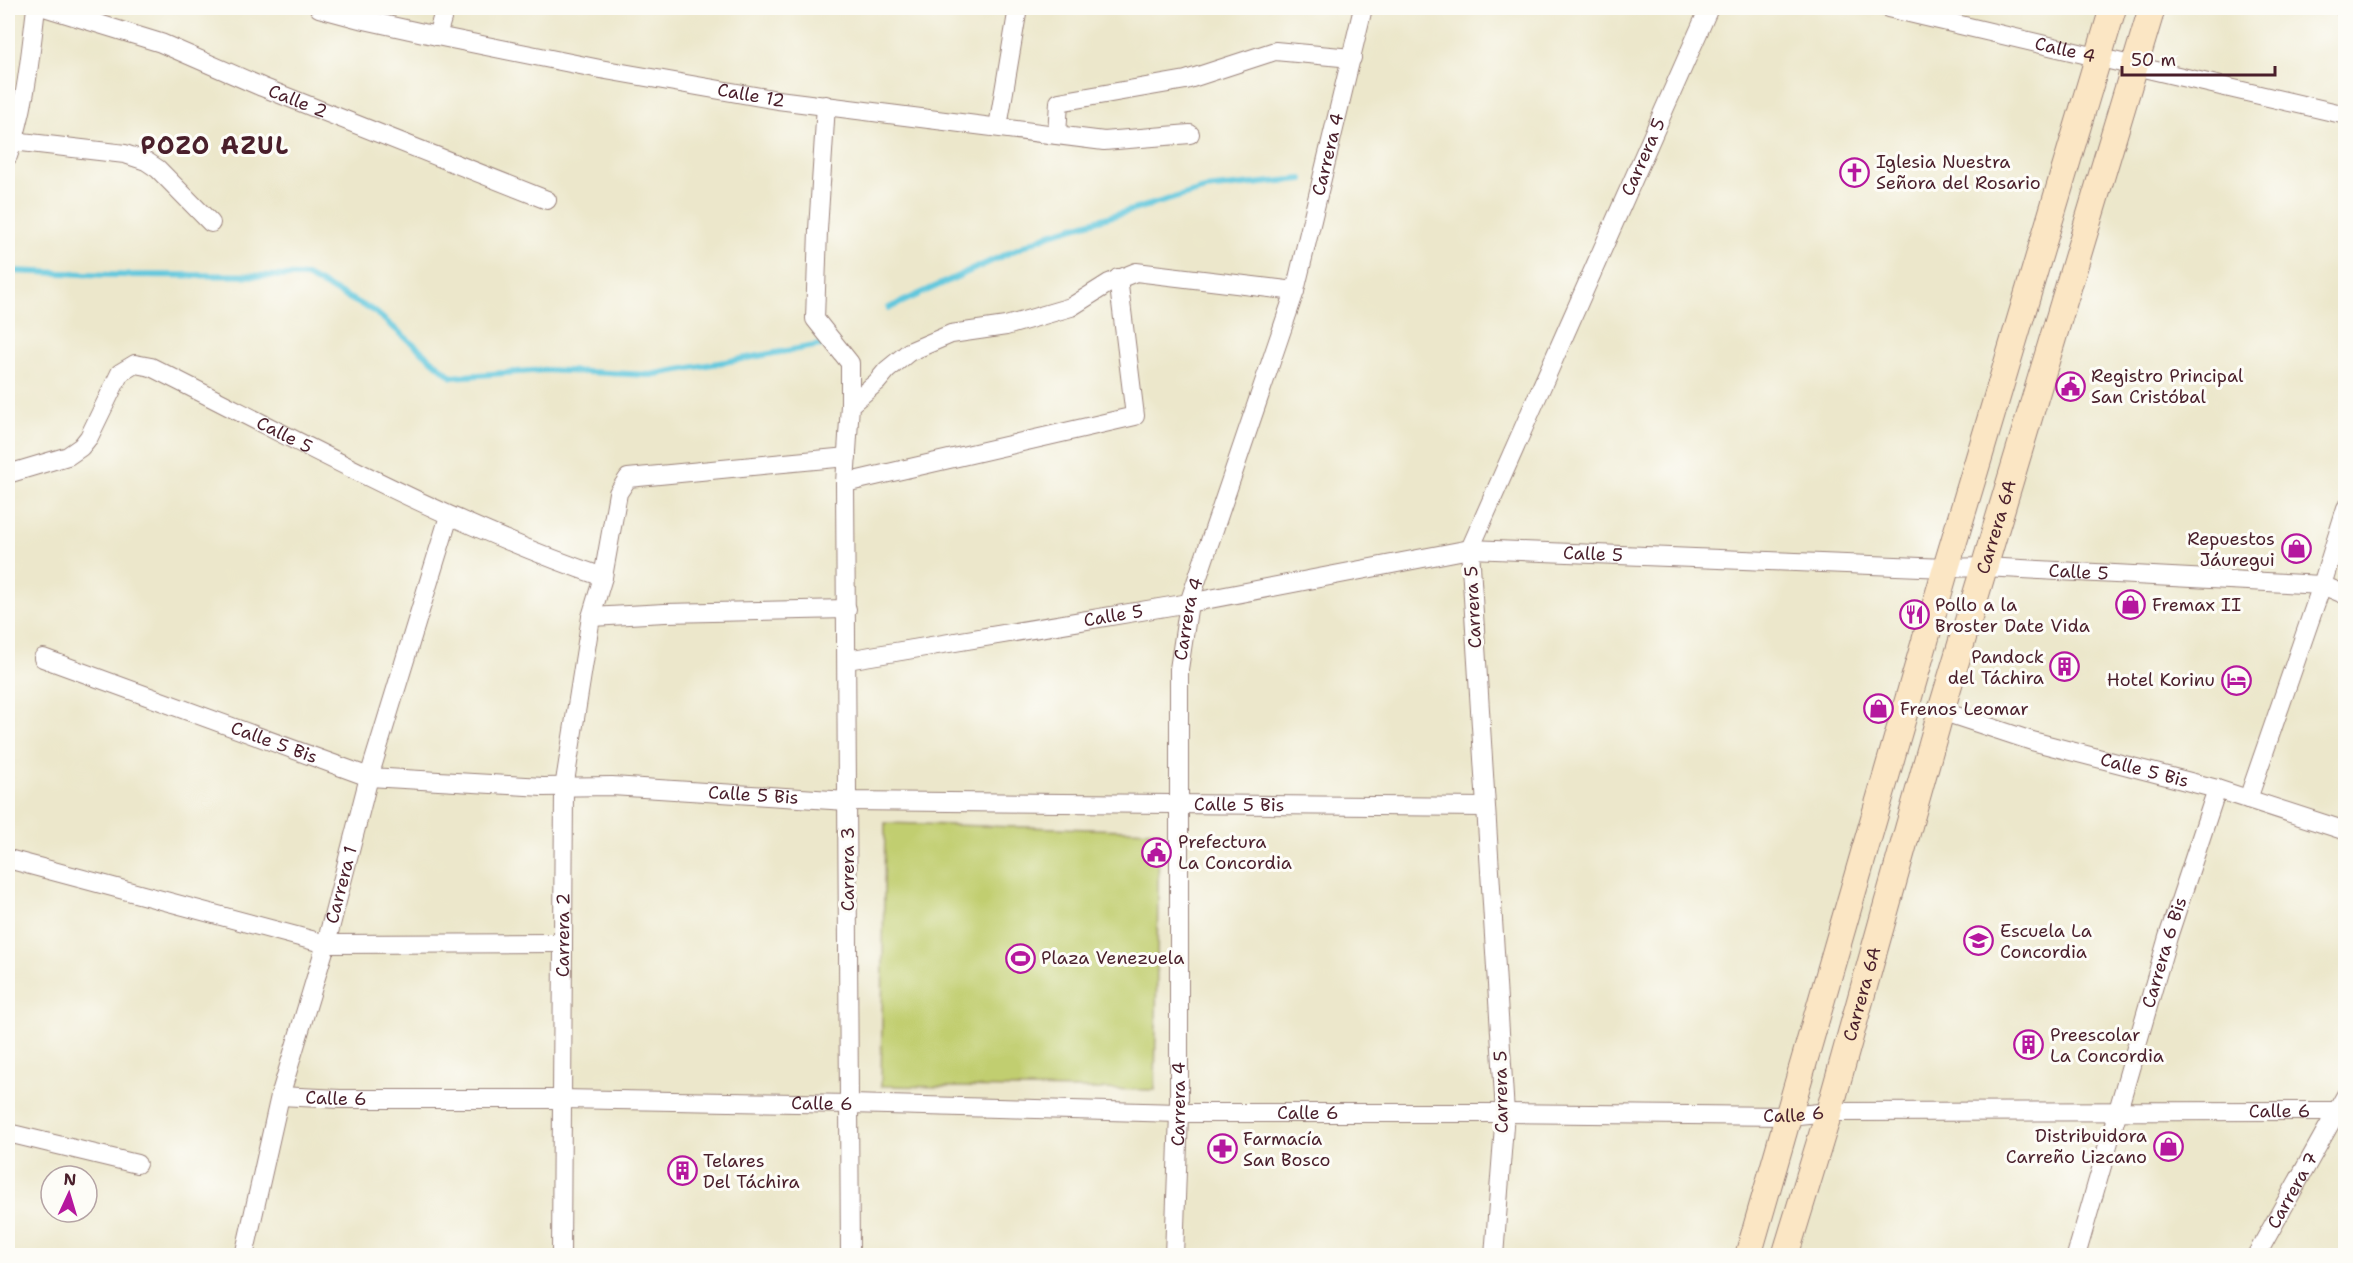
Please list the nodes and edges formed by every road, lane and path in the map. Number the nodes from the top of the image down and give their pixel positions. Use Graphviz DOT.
graph roads {
  1 [pos="36,8"];
  2 [pos="48,8"];
  3 [pos="319,8"];
  4 [pos="445,8"];
  5 [pos="1018,8"];
  6 [pos="1363,8"];
  7 [pos="1708,8"];
  8 [pos="1888,8"];
  9 [pos="2113,8"];
  10 [pos="2152,8"];
  11 [pos="438,36"];
  12 [pos="1352,58"];
  13 [pos="2099,59"];
  14 [pos="2136,66"];
  15 [pos="826,105"];
  16 [pos="2346,115"];
  17 [pos="998,127"];
  18 [pos="1190,134"];
  19 [pos="1057,135"];
  20 [pos="10,148"];
  21 [pos="547,200"];
  22 [pos="211,223"];
  23 [pos="1118,278"];
  24 [pos="1295,291"];
  25 [pos="850,405"];
  26 [pos="847,457"];
  27 [pos="8,474"];
  28 [pos="845,483"];
  29 [pos="2346,508"];
  30 [pos="449,516"];
  31 [pos="1470,549"];
  32 [pos="1984,567"];
  33 [pos="1946,568"];
  34 [pos="603,577"];
  35 [pos="2322,585"];
  36 [pos="2346,596"];
  37 [pos="1189,603"];
  38 [pos="847,609"];
  39 [pos="591,617"];
  40 [pos="43,658"];
  41 [pos="847,660"];
  42 [pos="1941,711"];
  43 [pos="369,777"];
  44 [pos="564,788"];
  45 [pos="2217,789"];
  46 [pos="2248,799"];
  47 [pos="848,801"];
  48 [pos="1179,803"];
  49 [pos="1485,807"];
  50 [pos="2346,831"];
  51 [pos="8,859"];
  52 [pos="561,943"];
  53 [pos="326,944"];
  54 [pos="2346,1095"];
  55 [pos="280,1096"];
  56 [pos="561,1099"];
  57 [pos="850,1104"];
  58 [pos="2119,1110"];
  59 [pos="2336,1111"];
  60 [pos="1829,1112"];
  61 [pos="1179,1113"];
  62 [pos="1505,1113"];
  63 [pos="1788,1116"];
  64 [pos="8,1133"];
  65 [pos="136,1164"];
  66 [pos="244,1256"];
  67 [pos="561,1256"];
  68 [pos="850,1256"];
  69 [pos="1174,1256"];
  70 [pos="1494,1256"];
  71 [pos="1748,1256"];
  72 [pos="1785,1256"];
  73 [pos="2076,1256"];
  74 [pos="2256,1256"];
  1 -- 20 [label="street"];
  2 -- 21 [label="street, Calle 2"];
  3 -- 11 [label="street, Calle 12"];
  4 -- 11 [label="street"];
  5 -- 17 [label="street"];
  6 -- 12 [label="street, Carrera 4"];
  7 -- 31 [label="street, Carrera 5"];
  8 -- 13 [label="street, Calle 4"];
  9 -- 13 [label="street, Carrera 6A"];
  10 -- 14 [label="street, Carrera 6A"];
  11 -- 15 [label="street, Calle 12"];
  12 -- 19 [label="street"];
  12 -- 24 [label="street, Carrera 4"];
  13 -- 14 [label="street, Calle 4"];
  13 -- 33 [label="street, Carrera 6A"];
  14 -- 16 [label="street, Calle 4"];
  14 -- 32 [label="street, Carrera 6A"];
  15 -- 17 [label="street, Calle 12"];
  15 -- 25 [label="street, Carrera 3"];
  17 -- 19 [label="street, Calle 12"];
  18 -- 19 [label="street, Calle 12"];
  20 -- 22 [label="street"];
  23 -- 24 [label="street"];
  23 -- 25 [label="street"];
  23 -- 28 [label="street"];
  24 -- 37 [label="street, Carrera 4"];
  25 -- 26 [label="street, Carrera 3"];
  26 -- 28 [label="street, Carrera 3"];
  26 -- 34 [label="street, Carrera 2"];
  27 -- 30 [label="street, Calle 5"];
  28 -- 38 [label="street, Carrera 3"];
  29 -- 35 [label="street"];
  30 -- 34 [label="street, Calle 5"];
  30 -- 43 [label="street, Carrera 1"];
  31 -- 33 [label="street, Calle 5"];
  31 -- 37 [label="street, Calle 5"];
  31 -- 49 [label="street, Carrera 5"];
  32 -- 33 [label="street, Calle 5"];
  32 -- 35 [label="street, Calle 5"];
  32 -- 42 [label="street, Carrera 6A"];
  33 -- 63 [label="street, Carrera 6A"];
  34 -- 39 [label="street, Carrera 2"];
  35 -- 36 [label="street, Calle 5"];
  35 -- 46 [label="street"];
  37 -- 41 [label="street, Calle 5"];
  37 -- 48 [label="street, Carrera 4"];
  38 -- 39 [label="street"];
  38 -- 41 [label="street, Carrera 3"];
  39 -- 44 [label="street, Carrera 2"];
  40 -- 43 [label="street, Calle 5 Bis"];
  41 -- 47 [label="street, Carrera 3"];
  42 -- 45 [label="street, Calle 5 Bis"];
  42 -- 60 [label="street, Carrera 6A"];
  43 -- 44 [label="street, Calle 5 Bis"];
  43 -- 53 [label="street, Carrera 1"];
  44 -- 47 [label="street, Calle 5 Bis"];
  44 -- 52 [label="street, Carrera 2"];
  45 -- 46 [label="street, Calle 5 Bis"];
  45 -- 58 [label="street, Carrera 6 Bis"];
  46 -- 50 [label="street, Calle 5 Bis"];
  47 -- 48 [label="street, Calle 5 Bis"];
  47 -- 57 [label="street, Carrera 3"];
  48 -- 49 [label="street, Calle 5 Bis"];
  48 -- 61 [label="street, Carrera 4"];
  49 -- 62 [label="street, Carrera 5"];
  51 -- 53 [label="street"];
  52 -- 53 [label="street"];
  52 -- 56 [label="street, Carrera 2"];
  53 -- 55 [label="street, Carrera 1"];
  54 -- 59 [label="street, Carrera 7"];
  55 -- 56 [label="street, Calle 6"];
  55 -- 66 [label="street, Carrera 1"];
  56 -- 57 [label="street, Calle 6"];
  56 -- 67 [label="street, Carrera 2"];
  57 -- 61 [label="street, Calle 6"];
  57 -- 68 [label="street, Carrera 3"];
  58 -- 59 [label="street, Calle 6"];
  58 -- 60 [label="street, Calle 6"];
  58 -- 73 [label="street, Carrera 6 Bis"];
  59 -- 74 [label="street, Carrera 7"];
  60 -- 63 [label="street, Calle 6"];
  60 -- 72 [label="street, Carrera 6A"];
  61 -- 62 [label="street, Calle 6"];
  61 -- 69 [label="street, Carrera 4"];
  62 -- 63 [label="street, Calle 6"];
  62 -- 70 [label="street, Carrera 5"];
  63 -- 71 [label="street, Carrera 6A"];
  64 -- 65 [label="street"];
}
